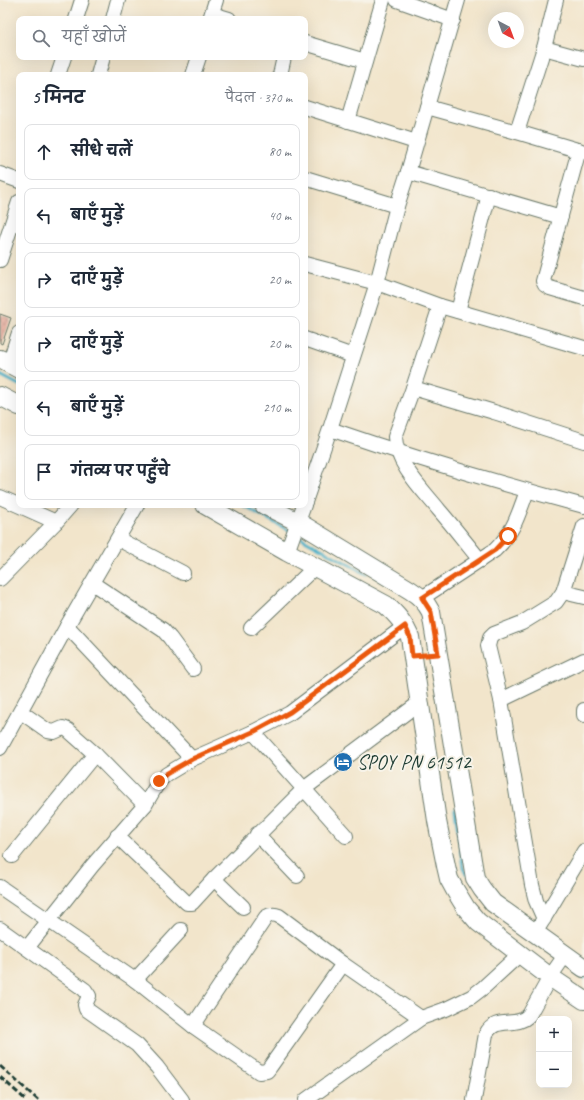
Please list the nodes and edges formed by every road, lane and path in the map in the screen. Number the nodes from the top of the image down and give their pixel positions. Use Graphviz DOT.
graph roads {
  1 [pos="82,0"];
  2 [pos="118,0"];
  3 [pos="216,0"];
  4 [pos="383,0"];
  5 [pos="397,0"];
  6 [pos="458,0"];
  7 [pos="556,0"];
  8 [pos="77,16"];
  9 [pos="114,16"];
  10 [pos="211,16"];
  11 [pos="454,20"];
  12 [pos="308,44"];
  13 [pos="544,48"];
  14 [pos="584,59"];
  15 [pos="63,60"];
  16 [pos="102,60"];
  17 [pos="198,60"];
  18 [pos="283,60"];
  19 [pos="365,61"];
  20 [pos="59,72"];
  21 [pos="99,72"];
  22 [pos="194,72"];
  23 [pos="281,72"];
  24 [pos="427,107"];
  25 [pos="308,108"];
  26 [pos="348,121"];
  27 [pos="517,132"];
  28 [pos="416,142"];
  29 [pos="582,151"];
  30 [pos="408,172"];
  31 [pos="0,174"];
  32 [pos="308,179"];
  33 [pos="16,180"];
  34 [pos="489,195"];
  35 [pos="397,206"];
  36 [pos="16,211"];
  37 [pos="561,217"];
  38 [pos="0,260"];
  39 [pos="308,265"];
  40 [pos="377,283"];
  41 [pos="584,298"];
  42 [pos="440,306"];
  43 [pos="458,311"];
  44 [pos="308,340"];
  45 [pos="16,342"];
  46 [pos="584,348"];
  47 [pos="353,356"];
  48 [pos="9,364"];
  49 [pos="413,388"];
  50 [pos="0,396"];
  51 [pos="16,404"];
  52 [pos="330,429"];
  53 [pos="584,441"];
  54 [pos="398,453"];
  55 [pos="527,491"];
  56 [pos="308,493"];
  57 [pos="0,497"];
  58 [pos="16,504"];
  59 [pos="584,506"];
  60 [pos="25,508"];
  61 [pos="68,508"];
  62 [pos="135,508"];
  63 [pos="211,508"];
  64 [pos="268,508"];
  65 [pos="303,508"];
  66 [pos="56,522"];
  67 [pos="584,526"];
  68 [pos="296,527"];
  69 [pos="118,539"];
  70 [pos="288,549"];
  71 [pos="480,560"];
  72 [pos="315,567"];
  73 [pos="183,572"];
  74 [pos="0,579"];
  75 [pos="92,583"];
  76 [pos="563,592"];
  77 [pos="584,597"];
  78 [pos="422,598"];
  79 [pos="68,626"];
  80 [pos="405,626"];
  81 [pos="251,628"];
  82 [pos="426,654"];
  83 [pos="584,660"];
  84 [pos="193,669"];
  85 [pos="501,700"];
  86 [pos="419,703"];
  87 [pos="584,710"];
  88 [pos="20,712"];
  89 [pos="584,715"];
  90 [pos="253,732"];
  91 [pos="0,748"];
  92 [pos="95,754"];
  93 [pos="192,759"];
  94 [pos="305,788"];
  95 [pos="145,805"];
  96 [pos="258,834"];
  97 [pos="117,836"];
  98 [pos="346,836"];
  99 [pos="584,851"];
  100 [pos="12,856"];
  101 [pos="297,876"];
  102 [pos="214,878"];
  103 [pos="0,887"];
  104 [pos="243,907"];
  105 [pos="48,920"];
  106 [pos="539,926"];
  107 [pos="0,929"];
  108 [pos="181,930"];
  109 [pos="27,948"];
  110 [pos="520,954"];
  111 [pos="565,956"];
  112 [pos="343,964"];
  113 [pos="584,968"];
  114 [pos="552,974"];
  115 [pos="135,980"];
  116 [pos="584,1000"];
  117 [pos="421,1018"];
  118 [pos="193,1026"];
  119 [pos="182,1100"];
  120 [pos="306,1100"];
  121 [pos="474,1100"];
  1 -- 8 [label="street"];
  2 -- 9 [label="street"];
  3 -- 10 [label="street"];
  4 -- 19 [label="street"];
  5 -- 11 [label="street"];
  6 -- 11 [label="street"];
  7 -- 13 [label="street"];
  11 -- 24 [label="street"];
  12 -- 19 [label="street"];
  13 -- 14 [label="street"];
  13 -- 27 [label="street"];
  15 -- 20 [label="street"];
  16 -- 21 [label="street"];
  17 -- 22 [label="street"];
  18 -- 23 [label="street"];
  19 -- 26 [label="street"];
  24 -- 27 [label="street"];
  24 -- 28 [label="street"];
  25 -- 26 [label="street"];
  26 -- 28 [label="street"];
  27 -- 29 [label="street"];
  28 -- 30 [label="street"];
  29 -- 37 [label="street"];
  30 -- 34 [label="street"];
  30 -- 35 [label="street"];
  31 -- 33 [label="street"];
  32 -- 35 [label="street"];
  34 -- 37 [label="street"];
  34 -- 43 [label="street"];
  35 -- 40 [label="street"];
  36 -- 38 [label="street"];
  37 -- 41 [label="street"];
  39 -- 40 [label="street"];
  40 -- 42 [label="street"];
  40 -- 47 [label="street"];
  42 -- 43 [label="street"];
  42 -- 49 [label="street"];
  43 -- 46 [label="street"];
  44 -- 47 [label="street"];
  45 -- 48 [label="street"];
  47 -- 52 [label="street"];
  49 -- 53 [label="street"];
  49 -- 54 [label="street"];
  50 -- 51 [label="main road"];
  52 -- 54 [label="street"];
  52 -- 56 [label="street"];
  54 -- 55 [label="street"];
  54 -- 71 [label="street"];
  55 -- 59 [label="street"];
  55 -- 71 [label="street"];
  57 -- 58 [label="street"];
  60 -- 66 [label="street"];
  61 -- 66 [label="street"];
  62 -- 69 [label="street"];
  63 -- 70 [label="main road"];
  64 -- 68 [label="main road"];
  65 -- 68 [label="street"];
  66 -- 74 [label="street"];
  67 -- 76 [label="street"];
  68 -- 70 [label="street"];
  68 -- 78 [label="main road"];
  69 -- 73 [label="street"];
  69 -- 75 [label="street"];
  70 -- 72 [label="main road"];
  71 -- 78 [label="street"];
  72 -- 80 [label="main road"];
  72 -- 81 [label="street"];
  75 -- 79 [label="street"];
  75 -- 84 [label="street"];
  76 -- 77 [label="street"];
  76 -- 85 [label="street"];
  78 -- 82 [label="main road"];
  79 -- 88 [label="street"];
  79 -- 93 [label="street"];
  80 -- 82 [label="main road"];
  80 -- 90 [label="street"];
  82 -- 86 [label="main road"];
  82 -- 106 [label="main road"];
  83 -- 85 [label="street"];
  85 -- 106 [label="street"];
  86 -- 94 [label="street"];
  86 -- 110 [label="main road"];
  87 -- 89 [label="street"];
  88 -- 91 [label="street"];
  88 -- 92 [label="street"];
  90 -- 93 [label="street"];
  90 -- 94 [label="street"];
  92 -- 95 [label="street"];
  92 -- 100 [label="street"];
  93 -- 95 [label="street"];
  94 -- 96 [label="street"];
  94 -- 98 [label="street"];
  95 -- 97 [label="street"];
  96 -- 101 [label="street"];
  96 -- 102 [label="street"];
  97 -- 102 [label="street"];
  97 -- 105 [label="street"];
  99 -- 106 [label="street"];
  102 -- 104 [label="street"];
  103 -- 105 [label="street"];
  105 -- 109 [label="street"];
  105 -- 115 [label="street"];
  106 -- 111 [label="main road"];
  107 -- 109 [label="street"];
  108 -- 115 [label="street"];
  109 -- 119 [label="street"];
  110 -- 114 [label="main road"];
  110 -- 117 [label="street"];
  111 -- 113 [label="main road"];
  111 -- 114 [label="street"];
  112 -- 117 [label="street"];
  112 -- 118 [label="street"];
  112 -- 118 [label="street"];
  114 -- 116 [label="main road"];
  114 -- 121 [label="street"];
  115 -- 118 [label="street"];
  117 -- 120 [label="street"];
}
